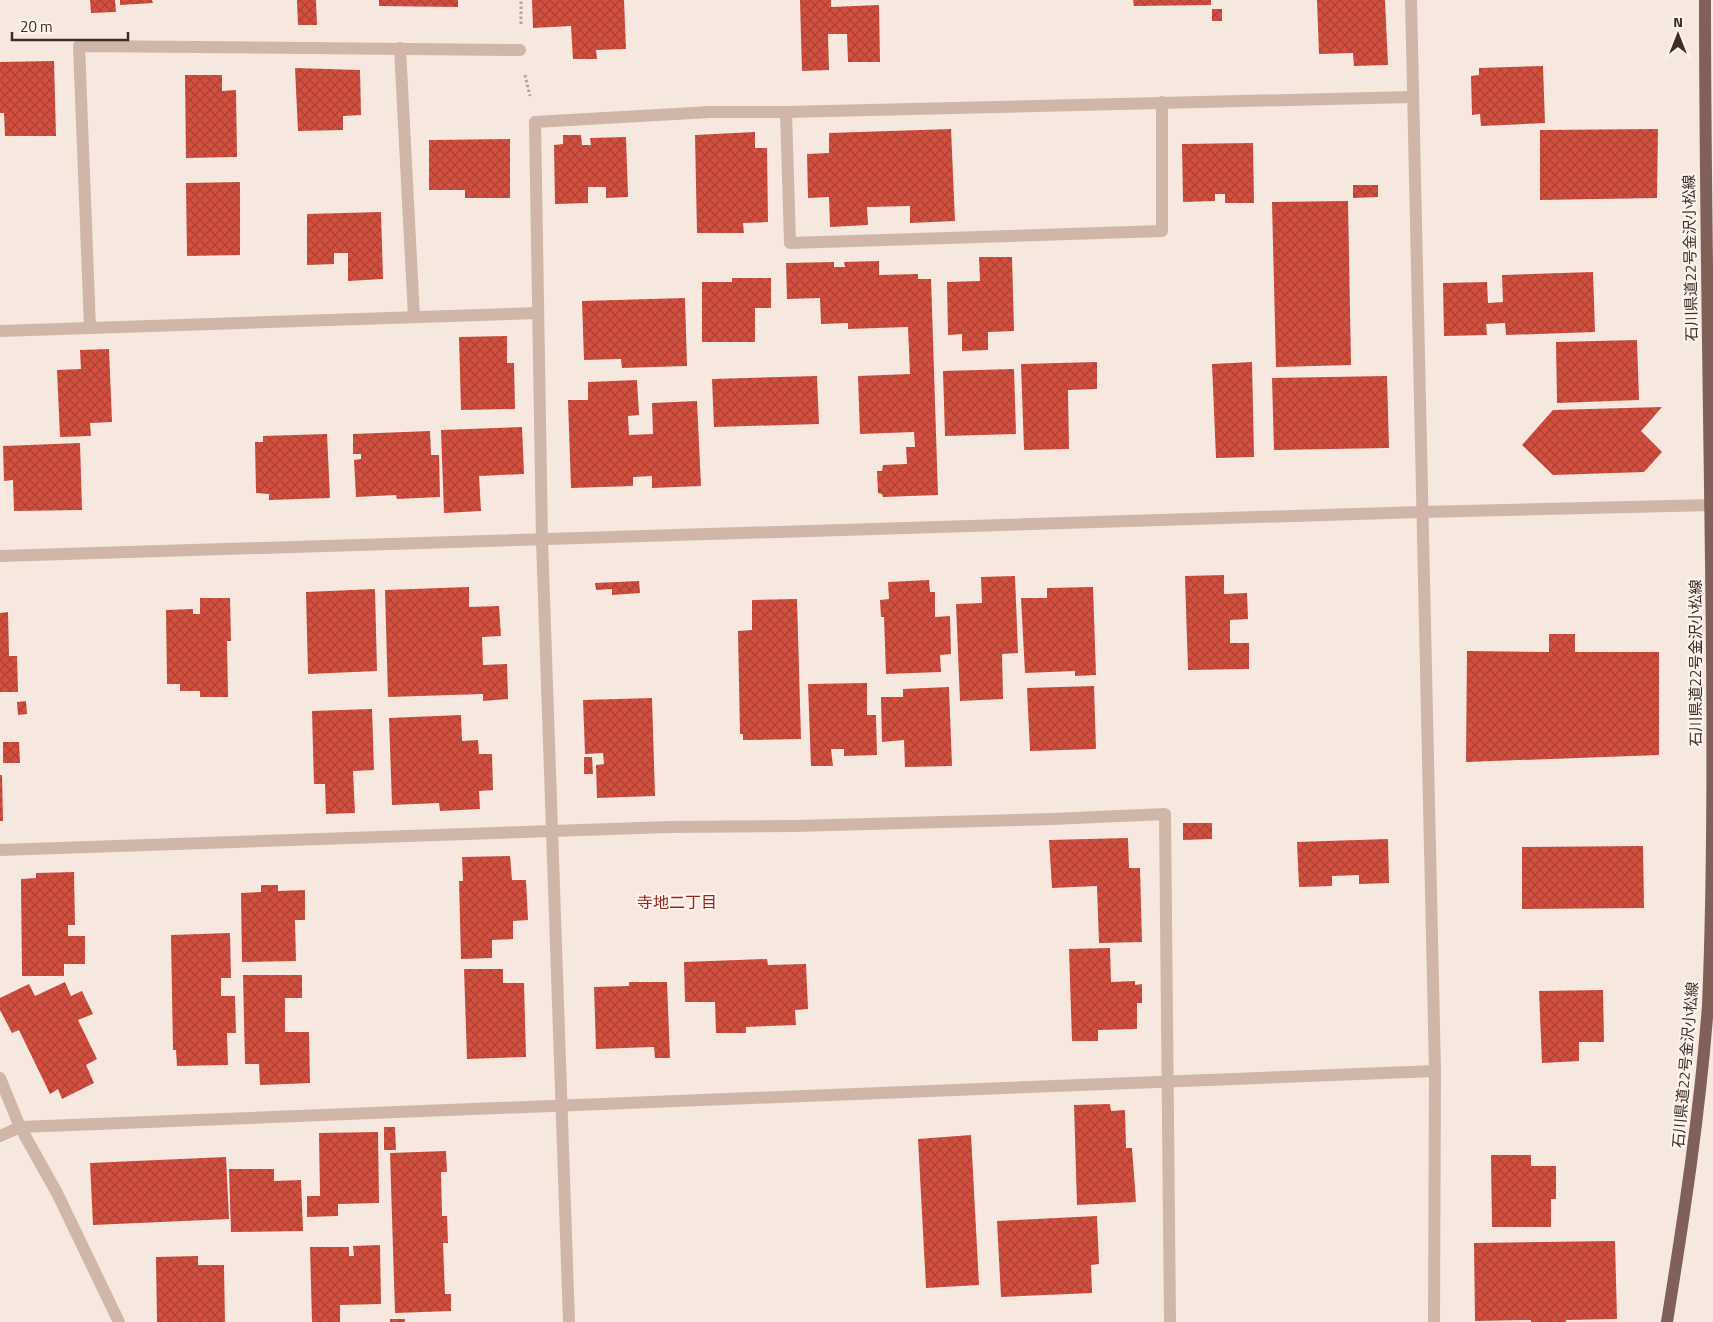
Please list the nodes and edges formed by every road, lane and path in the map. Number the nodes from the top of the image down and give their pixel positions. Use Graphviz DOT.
graph roads {
  1 [pos="1410,0"];
  2 [pos="1705,0"];
  3 [pos="400,48"];
  4 [pos="520,50"];
  5 [pos="1412,97"];
  6 [pos="1162,102"];
  7 [pos="786,112"];
  8 [pos="538,313"];
  9 [pos="414,317"];
  10 [pos="90,328"];
  11 [pos="0,331"];
  12 [pos="1712,505"];
  13 [pos="1421,512"];
  14 [pos="542,540"];
  15 [pos="0,556"];
  16 [pos="552,832"];
  17 [pos="0,850"];
  18 [pos="1435,1071"];
  19 [pos="0,1078"];
  20 [pos="1168,1081"];
  21 [pos="562,1105"];
  22 [pos="20,1127"];
  23 [pos="0,1136"];
  24 [pos="119,1322"];
  25 [pos="570,1322"];
  26 [pos="1170,1322"];
  27 [pos="1434,1322"];
  28 [pos="1667,1322"];
  1 -- 5 [label="street"];
  2 -- 12 [label="main road, 石川県道22号金沢小松線"];
  3 -- 4 [label="street"];
  3 -- 9 [label="street"];
  3 -- 10 [label="street"];
  5 -- 6 [label="street"];
  5 -- 13 [label="street"];
  6 -- 7 [label="street"];
  6 -- 7 [label="street"];
  7 -- 8 [label="street"];
  8 -- 9 [label="street"];
  8 -- 14 [label="street"];
  9 -- 10 [label="street"];
  10 -- 11 [label="street"];
  12 -- 13 [label="street"];
  12 -- 28 [label="main road, 石川県道22号金沢小松線"];
  13 -- 14 [label="street"];
  13 -- 18 [label="street"];
  14 -- 15 [label="street"];
  14 -- 16 [label="street"];
  16 -- 17 [label="street"];
  16 -- 20 [label="street"];
  16 -- 21 [label="street"];
  18 -- 20 [label="street"];
  18 -- 27 [label="street"];
  19 -- 22 [label="street"];
  20 -- 21 [label="street"];
  20 -- 26 [label="street"];
  21 -- 22 [label="street"];
  21 -- 25 [label="street"];
  22 -- 23 [label="street"];
  22 -- 24 [label="street"];
}
